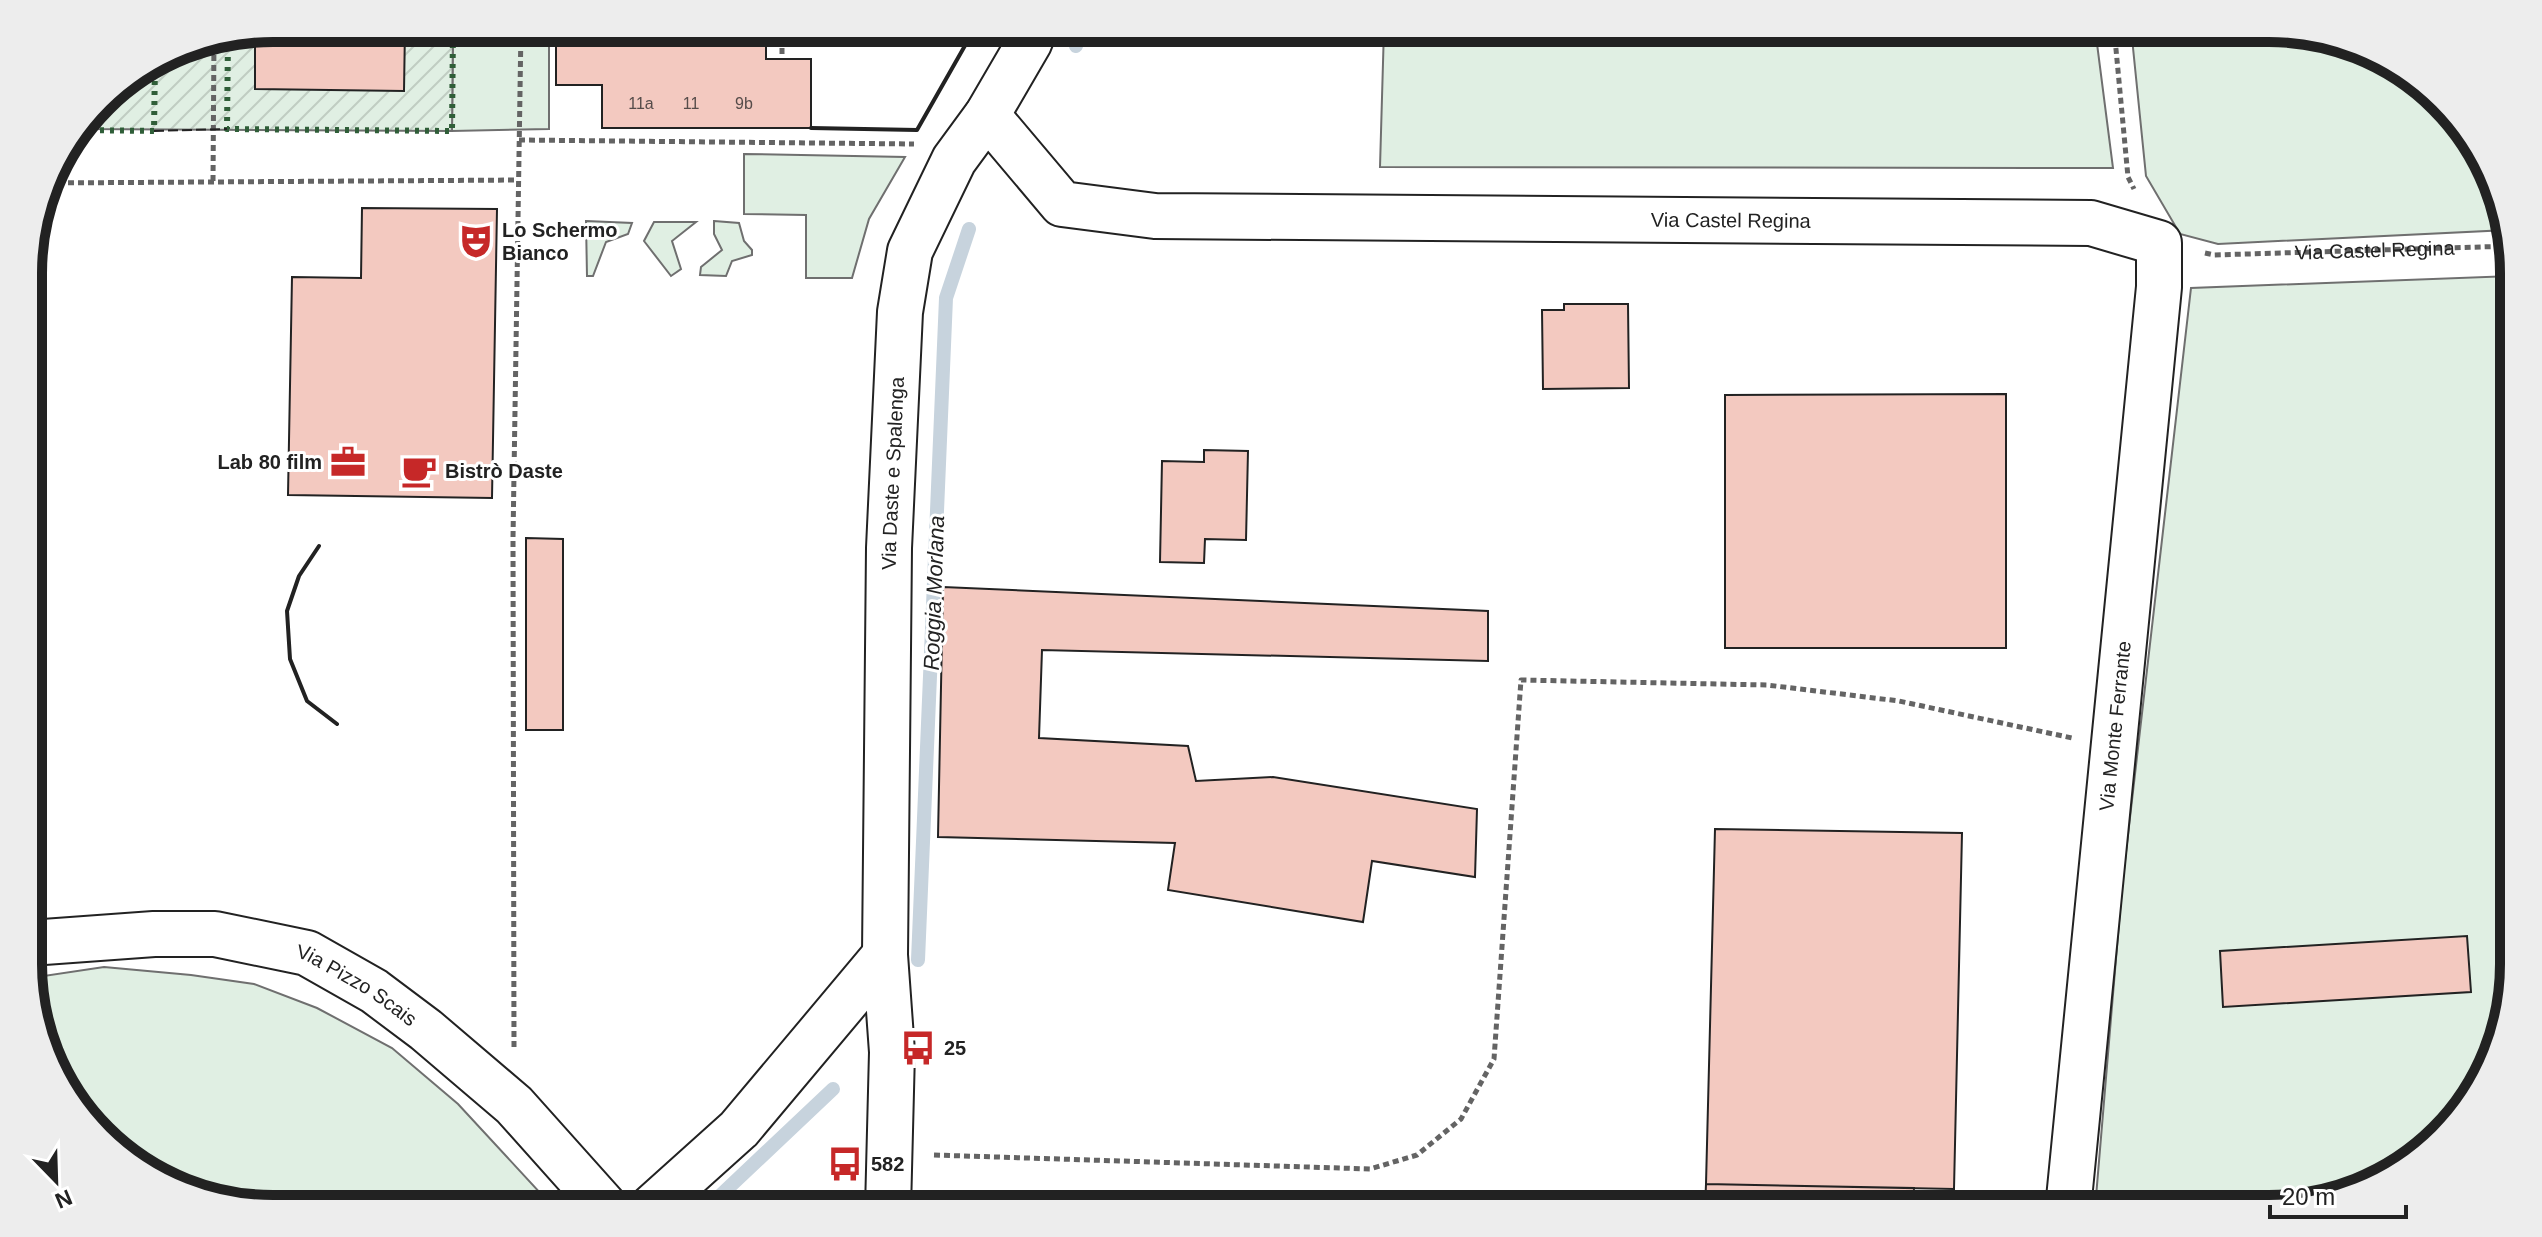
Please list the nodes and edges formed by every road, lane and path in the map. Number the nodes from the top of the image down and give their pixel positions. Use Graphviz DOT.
graph roads {
  1 [pos="521,42"];
  2 [pos="782,42"];
  3 [pos="1029,42"];
  4 [pos="2115,42"];
  5 [pos="214,50"];
  6 [pos="782,54"];
  7 [pos="987,115"];
  8 [pos="519,140"];
  9 [pos="954,160"];
  10 [pos="518,180"];
  11 [pos="213,181"];
  12 [pos="61,183"];
  13 [pos="2159,243"];
  14 [pos="2498,246"];
  15 [pos="2113,747"];
  16 [pos="42,942"];
  17 [pos="885,955"];
  18 [pos="514,1105"];
  19 [pos="889,1154"];
  20 [pos="594,1195"];
  21 [pos="667,1195"];
  22 [pos="888,1195"];
  23 [pos="2069,1195"];
  1 -- 8 [label="path"];
  2 -- 6 [label="path"];
  3 -- 7 [label="street, Via Daste e Spalenga"];
  4 -- 13 [label="path"];
  5 -- 11 [label="path"];
  7 -- 9 [label="street, Via Daste e Spalenga"];
  7 -- 13 [label="street, Via Castel Regina"];
  8 -- 9 [label="path"];
  8 -- 10 [label="path"];
  9 -- 17 [label="street, Via Daste e Spalenga"];
  10 -- 11 [label="path"];
  10 -- 18 [label="path"];
  11 -- 12 [label="path"];
  13 -- 14 [label="path, Via Castel Regina"];
  13 -- 15 [label="street, Via Monte Ferrante"];
  15 -- 19 [label="path"];
  15 -- 23 [label="street, Via Monte Ferrante"];
  16 -- 18 [label="street, Via Pizzo Scais"];
  17 -- 19 [label="street, Via Daste e Spalenga"];
  17 -- 21 [label="street"];
  18 -- 20 [label="street, Via Pizzo Scais"];
  19 -- 22 [label="street, Via Daste e Spalenga"];
}
